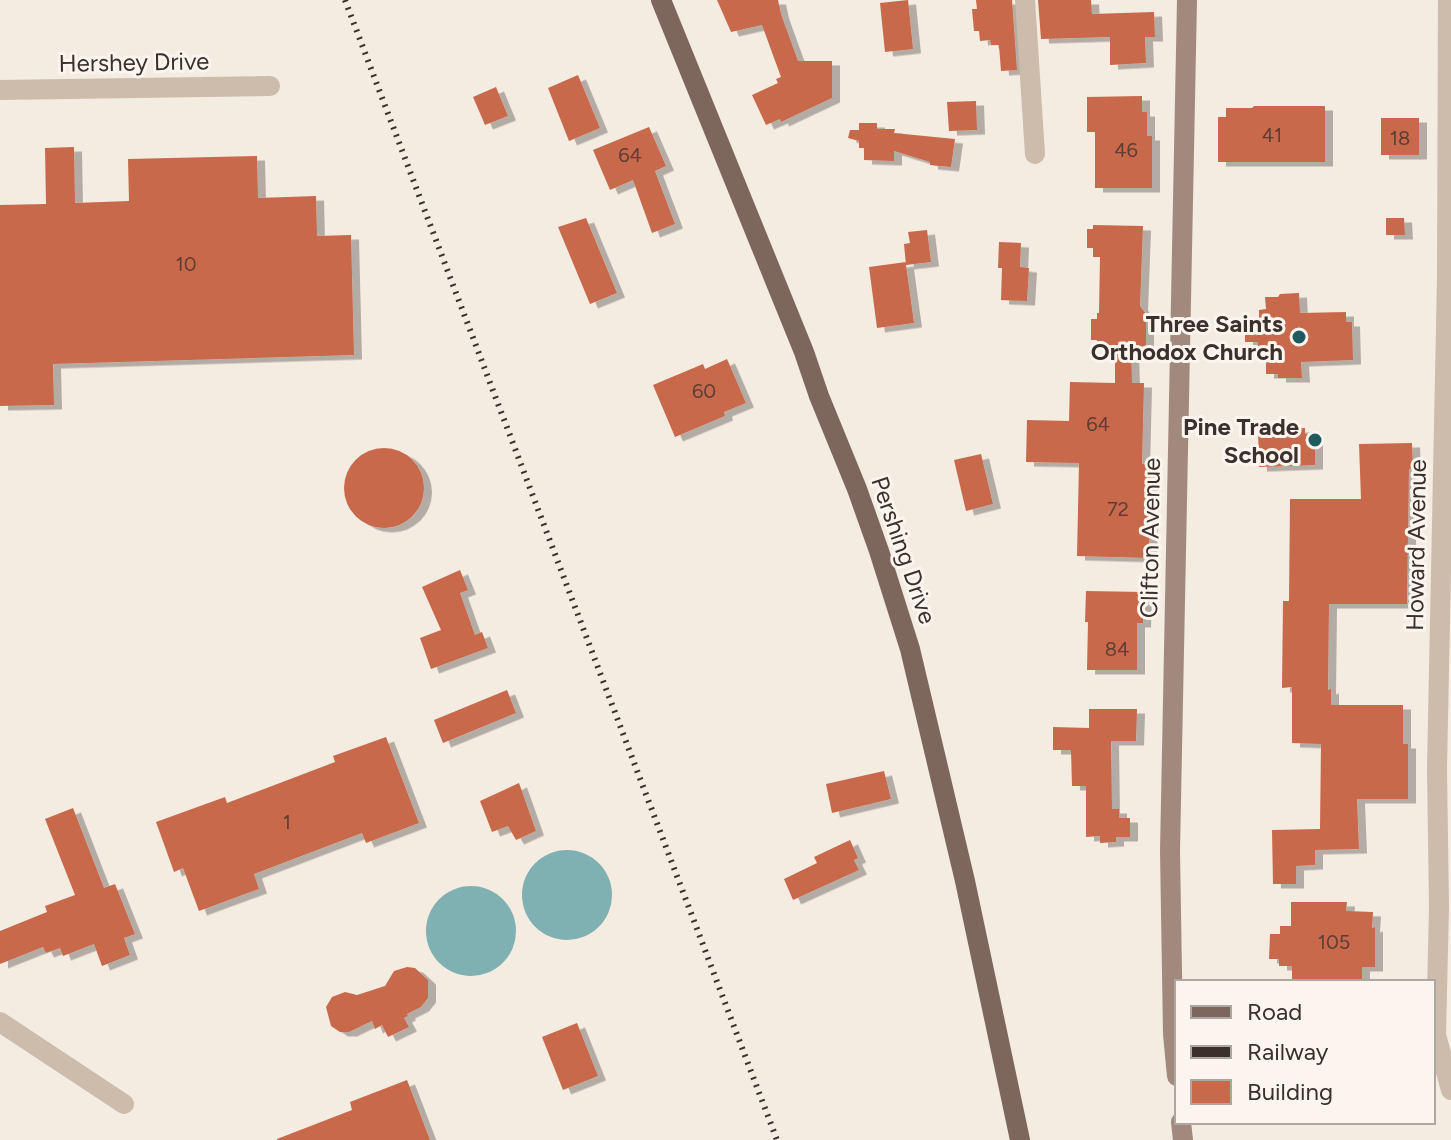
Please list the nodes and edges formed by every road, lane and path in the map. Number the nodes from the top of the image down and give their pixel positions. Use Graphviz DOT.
graph roads {
  1 [pos="661,0"];
  2 [pos="1025,0"];
  3 [pos="1187,0"];
  4 [pos="1448,0"];
  5 [pos="270,86"];
  6 [pos="0,90"];
  7 [pos="1450,139"];
  8 [pos="1035,154"];
  9 [pos="1435,1009"];
  10 [pos="0,1022"];
  11 [pos="1175,1034"];
  12 [pos="1435,1038"];
  13 [pos="1451,1090"];
  14 [pos="124,1104"];
  15 [pos="1020,1140"];
  1 -- 15 [label="main road, Pershing Drive"];
  2 -- 8 [label="street"];
  3 -- 11 [label="main road, Clifton Avenue"];
  4 -- 7 [label="street, Howard Avenue"];
  5 -- 6 [label="street, Hershey Drive"];
  7 -- 9 [label="street, Howard Avenue"];
  10 -- 14 [label="street"];
  12 -- 13 [label="street, Howard Avenue"];
}
